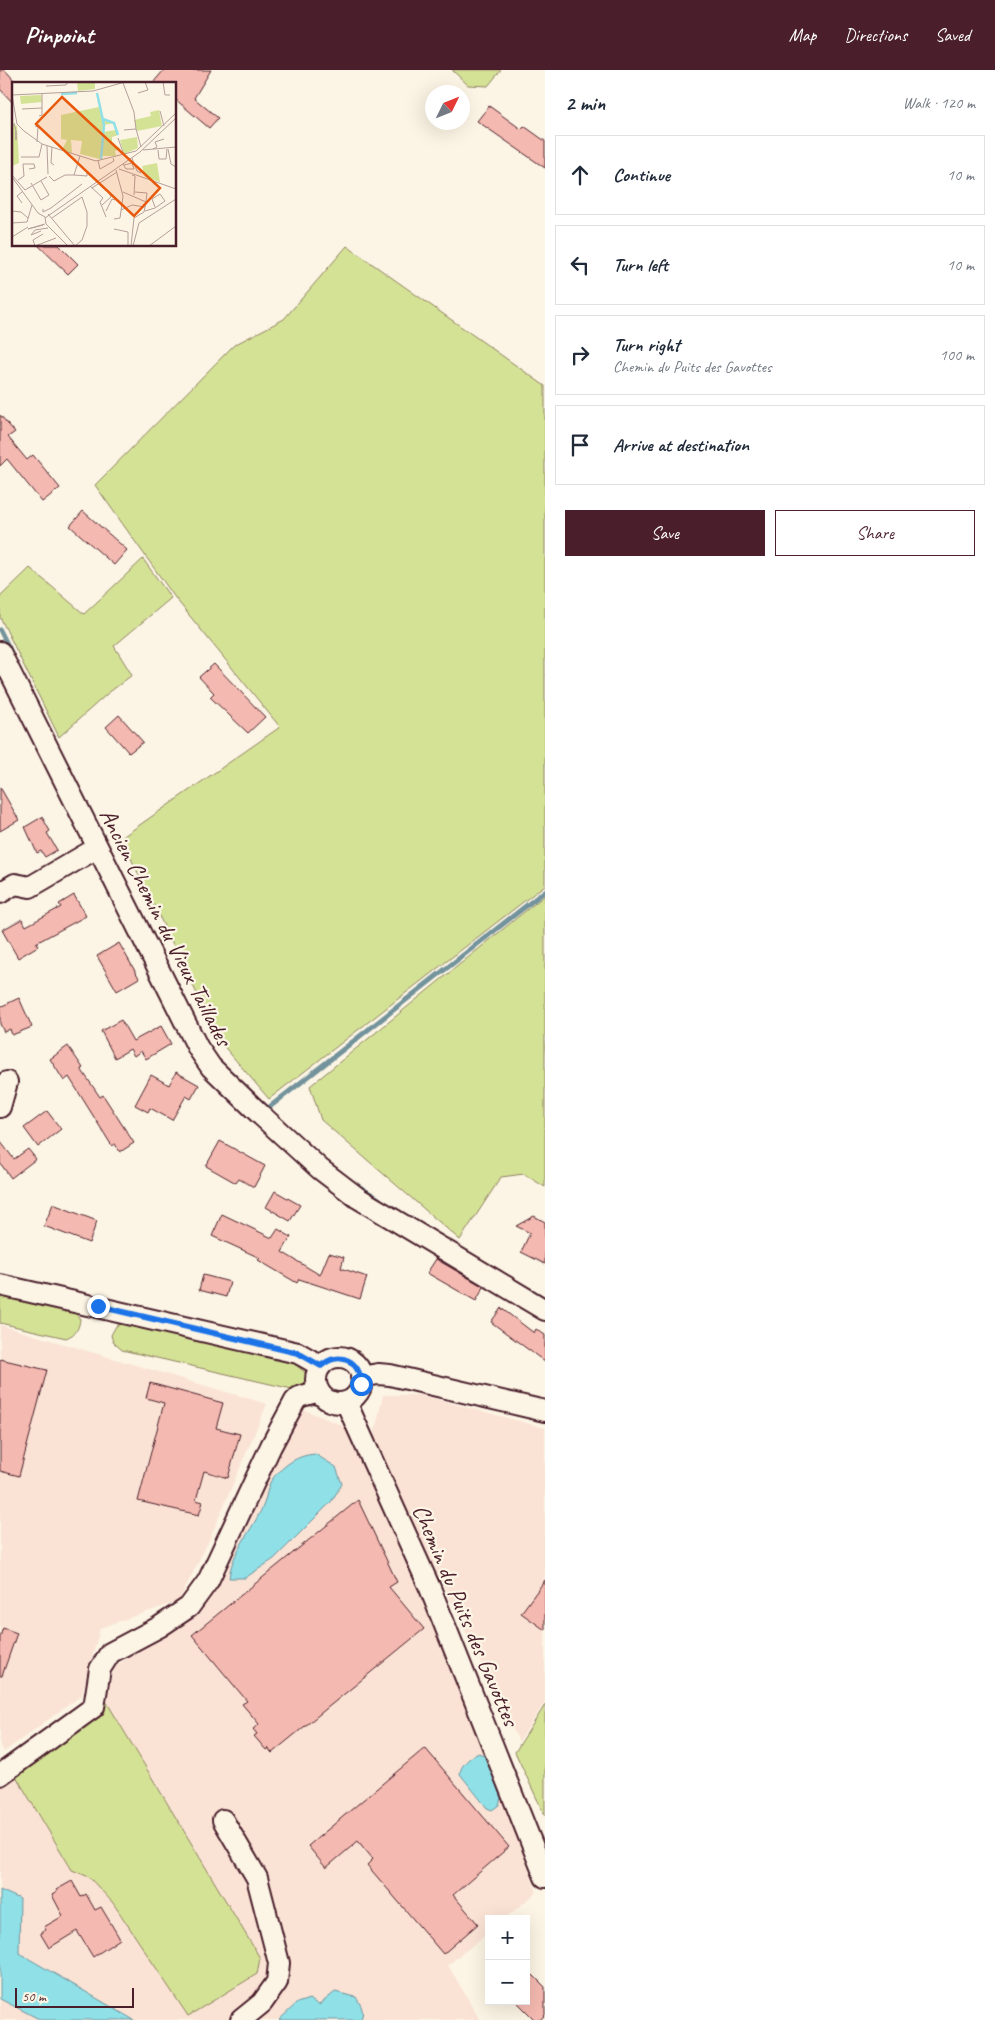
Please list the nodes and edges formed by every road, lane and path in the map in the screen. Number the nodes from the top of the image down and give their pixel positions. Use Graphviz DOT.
graph roads {
  1 [pos="0,652"];
  2 [pos="97,848"];
  3 [pos="8,888"];
  4 [pos="7,1082"];
  5 [pos="0,1107"];
  6 [pos="0,1285"];
  7 [pos="545,1310"];
  8 [pos="321,1366"];
  9 [pos="361,1377"];
  10 [pos="319,1391"];
  11 [pos="346,1402"];
  12 [pos="545,1411"];
  13 [pos="0,1775"];
  14 [pos="223,1820"];
  15 [pos="545,1878"];
  16 [pos="241,2020"];
  1 -- 2 [label="street, Ancien Chemin du Vieux Taillades"];
  2 -- 3 [label="street"];
  2 -- 7 [label="street, Ancien Chemin du Vieux Taillades"];
  4 -- 5 [label="street"];
  6 -- 8 [label="street"];
  8 -- 9 [label="street"];
  8 -- 10 [label="street"];
  9 -- 11 [label="street"];
  9 -- 12 [label="street"];
  10 -- 11 [label="street"];
  10 -- 13 [label="street"];
  11 -- 15 [label="street, Chemin du Puits des Gavottes"];
  14 -- 16 [label="street"];
}
